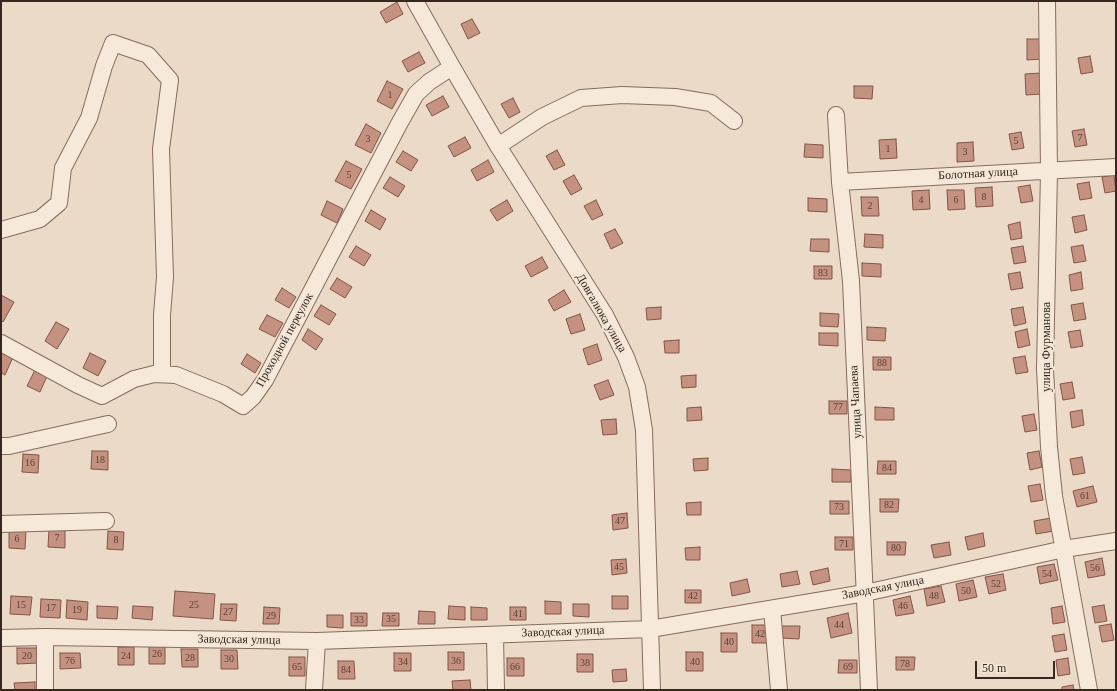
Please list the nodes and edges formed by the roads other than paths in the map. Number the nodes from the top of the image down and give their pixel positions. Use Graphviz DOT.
graph roads {
  1 [pos="415,1"];
  2 [pos="1047,1"];
  3 [pos="452,67"];
  4 [pos="836,115"];
  5 [pos="734,122"];
  6 [pos="498,146"];
  7 [pos="1116,167"];
  8 [pos="1049,170"];
  9 [pos="840,182"];
  10 [pos="1,230"];
  11 [pos="1,343"];
  12 [pos="162,374"];
  13 [pos="108,424"];
  14 [pos="1,446"];
  15 [pos="106,521"];
  16 [pos="1,524"];
  17 [pos="1116,540"];
  18 [pos="1064,549"];
  19 [pos="865,593"];
  20 [pos="772,609"];
  21 [pos="650,629"];
  22 [pos="495,635"];
  23 [pos="45,637"];
  24 [pos="1,638"];
  25 [pos="318,641"];
  26 [pos="45,690"];
  27 [pos="314,690"];
  28 [pos="496,690"];
  29 [pos="652,690"];
  30 [pos="779,690"];
  31 [pos="869,690"];
  32 [pos="1089,690"];
  1 -- 3 [label="street, Довгалюка улица"];
  2 -- 8 [label="street, улица Фурманова"];
  3 -- 6 [label="street, Довгалюка улица"];
  3 -- 12 [label="street, Проходной переулок"];
  4 -- 9 [label="street, улица Чапаева"];
  5 -- 6 [label="street"];
  6 -- 21 [label="street, Довгалюка улица"];
  7 -- 8 [label="street, Болотная улица"];
  8 -- 9 [label="street, Болотная улица"];
  8 -- 18 [label="street, улица Фурманова"];
  9 -- 19 [label="street, улица Чапаева"];
  10 -- 12 [label="street"];
  11 -- 12 [label="street, Проходной переулок"];
  13 -- 14 [label="street"];
  15 -- 16 [label="street"];
  17 -- 18 [label="street, Заводская улица"];
  18 -- 19 [label="street, Заводская улица"];
  18 -- 32 [label="street, улица Фурманова"];
  19 -- 20 [label="street, Заводская улица"];
  19 -- 31 [label="street, улица Чапаева"];
  20 -- 21 [label="street, Заводская улица"];
  20 -- 30 [label="street"];
  21 -- 22 [label="street, Заводская улица"];
  21 -- 29 [label="street, Довгалюка улица"];
  22 -- 25 [label="street, Заводская улица"];
  22 -- 28 [label="street"];
  23 -- 24 [label="street, Заводская улица"];
  23 -- 25 [label="street, Заводская улица"];
  23 -- 26 [label="street"];
  25 -- 27 [label="street"];
}
